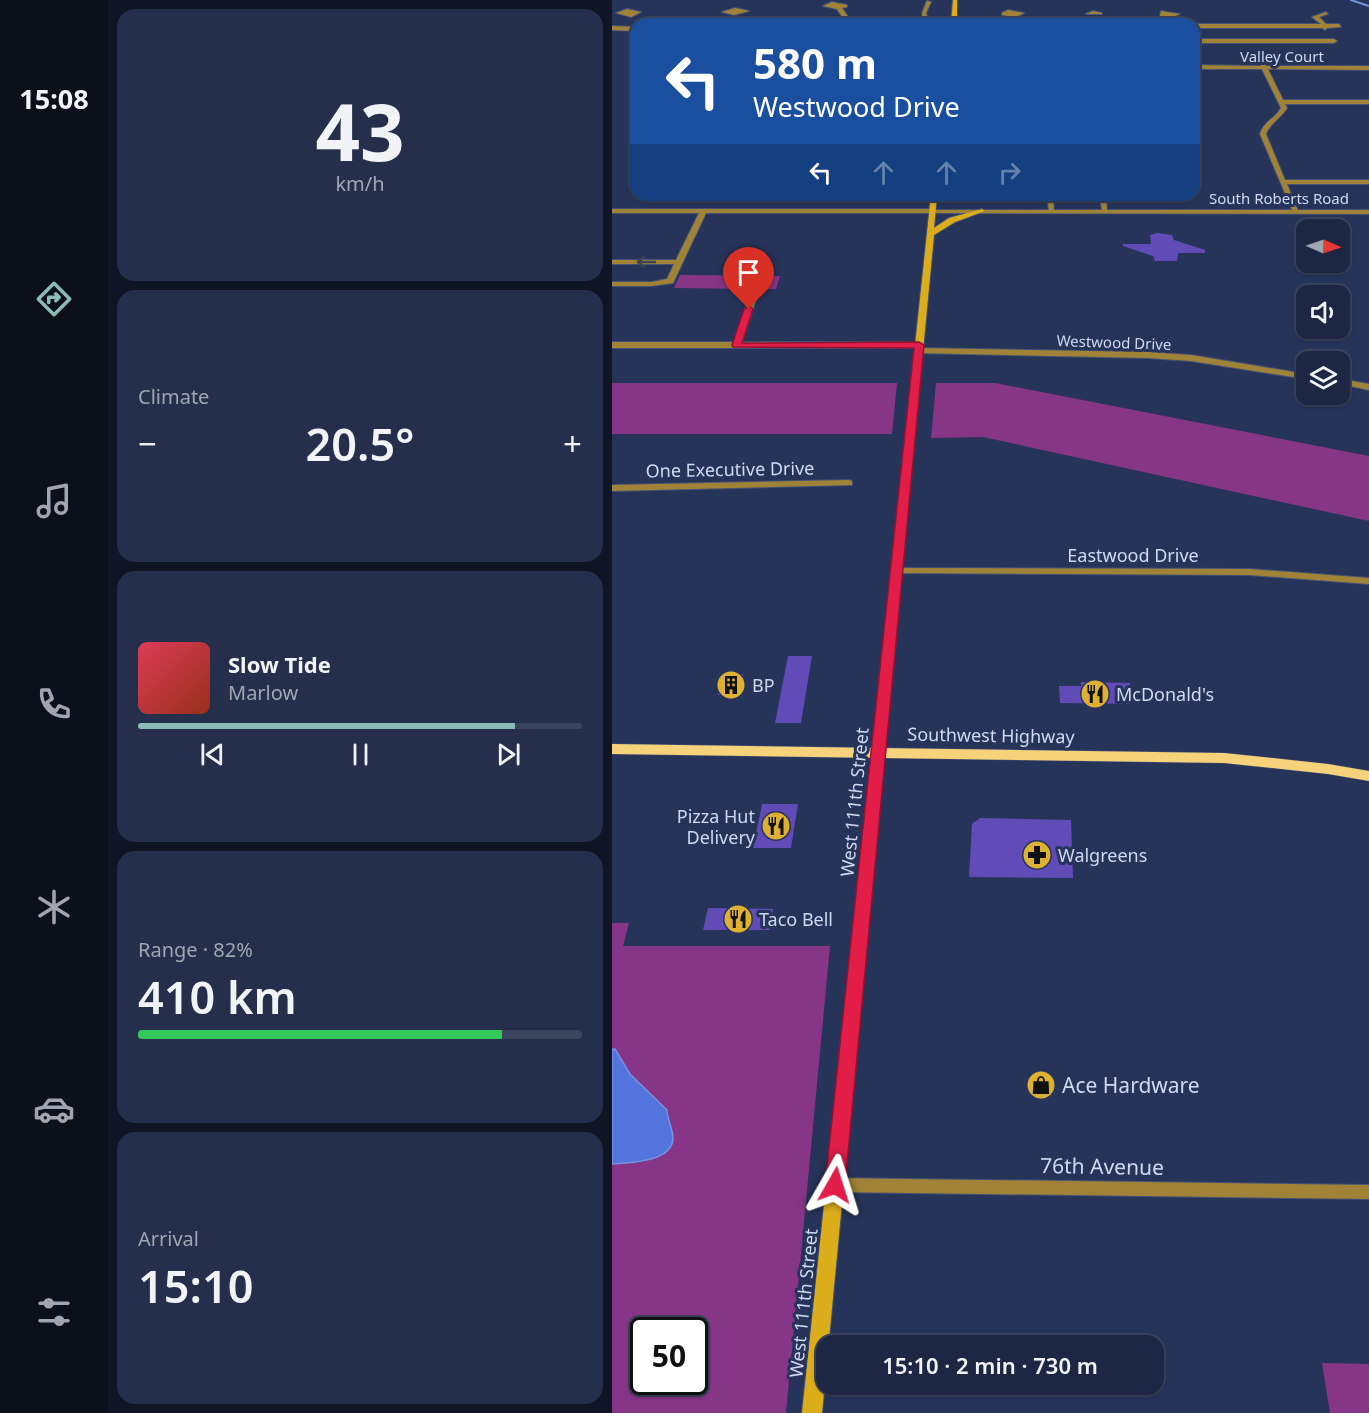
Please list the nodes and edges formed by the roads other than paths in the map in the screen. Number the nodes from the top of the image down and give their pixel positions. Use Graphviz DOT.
graph roads {
  1 [pos="955,0"];
  2 [pos="929,2"];
  3 [pos="839,8"];
  4 [pos="1326,13"];
  5 [pos="1094,15"];
  6 [pos="846,18"];
  7 [pos="925,18"];
  8 [pos="954,18"];
  9 [pos="1095,18"];
  10 [pos="1249,18"];
  11 [pos="630,25"];
  12 [pos="1200,26"];
  13 [pos="1252,26"];
  14 [pos="1324,26"];
  15 [pos="1339,26"];
  16 [pos="612,28"];
  17 [pos="1200,41"];
  18 [pos="1259,57"];
  19 [pos="1200,68"];
  20 [pos="1265,68"];
  21 [pos="1369,68"];
  22 [pos="1282,102"];
  23 [pos="1369,102"];
  24 [pos="1283,182"];
  25 [pos="1369,183"];
  26 [pos="933,201"];
  27 [pos="1051,201"];
  28 [pos="1104,201"];
  29 [pos="612,211"];
  30 [pos="703,211"];
  31 [pos="932,211"];
  32 [pos="982,211"];
  33 [pos="1052,211"];
  34 [pos="1105,211"];
  35 [pos="1295,211"];
  36 [pos="1369,212"];
  37 [pos="930,234"];
  38 [pos="612,262"];
  39 [pos="680,262"];
  40 [pos="612,284"];
  41 [pos="755,291"];
  42 [pos="612,345"];
  43 [pos="736,345"];
  44 [pos="919,348"];
  45 [pos="1296,375"];
  46 [pos="1350,384"];
  47 [pos="1369,387"];
  48 [pos="849,483"];
  49 [pos="612,488"];
  50 [pos="897,571"];
  51 [pos="1369,581"];
  52 [pos="612,749"];
  53 [pos="878,752"];
  54 [pos="1369,776"];
  55 [pos="835,1185"];
  56 [pos="1369,1192"];
  57 [pos="812,1413"];
  1 -- 8 [label="main road"];
  2 -- 7 [label="street"];
  3 -- 6 [label="street"];
  4 -- 14 [label="street"];
  5 -- 9 [label="street"];
  10 -- 13 [label="street"];
  11 -- 16 [label="street"];
  12 -- 13 [label="street"];
  13 -- 14 [label="street"];
  14 -- 15 [label="street"];
  14 -- 17 [label="street"];
  18 -- 20 [label="street"];
  19 -- 20 [label="street, Valley Court"];
  20 -- 21 [label="street, Valley Court"];
  20 -- 22 [label="street"];
  22 -- 23 [label="street"];
  22 -- 24 [label="street"];
  24 -- 25 [label="street"];
  24 -- 35 [label="street"];
  26 -- 31 [label="main road, West 111th Street"];
  27 -- 33 [label="street"];
  28 -- 34 [label="street"];
  29 -- 30 [label="street, South Roberts Road"];
  30 -- 31 [label="street, South Roberts Road"];
  30 -- 39 [label="street"];
  31 -- 32 [label="street, South Roberts Road"];
  31 -- 37 [label="main road, West 111th Street"];
  32 -- 33 [label="street, South Roberts Road"];
  32 -- 37 [label="main road"];
  33 -- 34 [label="street, South Roberts Road"];
  34 -- 35 [label="street, South Roberts Road"];
  35 -- 36 [label="street, South Roberts Road"];
  37 -- 44 [label="main road, West 111th Street"];
  39 -- 38 [label="street, one-way"];
  39 -- 40 [label="street"];
  41 -- 43 [label="street"];
  42 -- 43 [label="street, Westwood Drive"];
  43 -- 44 [label="street, Westwood Drive"];
  44 -- 45 [label="street, Westwood Drive"];
  44 -- 50 [label="main road, West 111th Street"];
  46 -- 47 [label="street"];
  48 -- 49 [label="street, One Executive Drive"];
  50 -- 51 [label="street, Eastwood Drive"];
  50 -- 53 [label="main road, West 111th Street"];
  52 -- 53 [label="main road, Southwest Highway"];
  53 -- 54 [label="main road, Southwest Highway"];
  53 -- 55 [label="main road, West 111th Street"];
  55 -- 56 [label="street, 76th Avenue"];
  55 -- 57 [label="main road, West 111th Street"];
}
